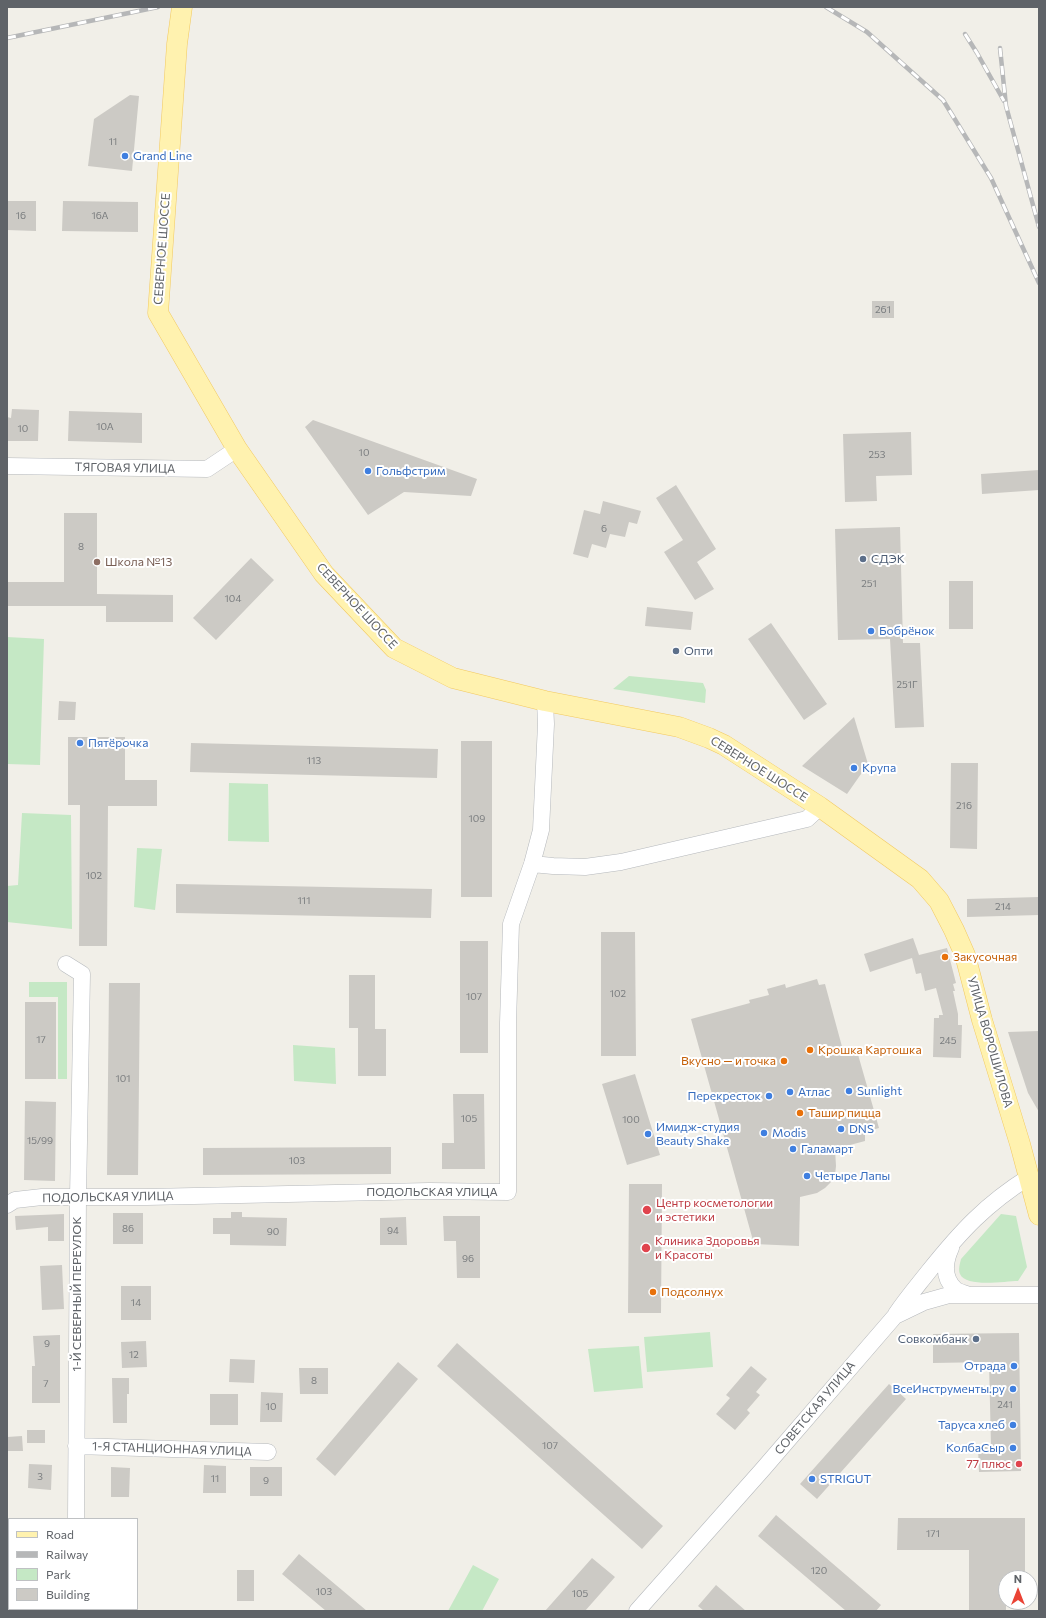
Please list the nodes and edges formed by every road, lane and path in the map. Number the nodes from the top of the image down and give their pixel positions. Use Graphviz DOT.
graph roads {
  1 [pos="182,7"];
  2 [pos="237,449"];
  3 [pos="7,466"];
  4 [pos="545,702"];
  5 [pos="820,807"];
  6 [pos="532,864"];
  7 [pos="920,879"];
  8 [pos="66,964"];
  9 [pos="1029,1176"];
  10 [pos="78,1196"];
  11 [pos="7,1205"];
  12 [pos="1039,1215"];
  13 [pos="956,1237"];
  14 [pos="1039,1294"];
  15 [pos="971,1296"];
  16 [pos="895,1316"];
  17 [pos="76,1446"];
  18 [pos="268,1452"];
  19 [pos="76,1518"];
  20 [pos="637,1611"];
  1 -- 2 [label="main road, СЕВЕРНОЕ ШОССЕ"];
  2 -- 3 [label="street, ТЯГОВАЯ УЛИЦА"];
  2 -- 4 [label="main road, СЕВЕРНОЕ ШОССЕ"];
  4 -- 5 [label="main road, СЕВЕРНОЕ ШОССЕ"];
  4 -- 6 [label="street, ПОДОЛЬСКАЯ УЛИЦА"];
  5 -- 6 [label="street"];
  5 -- 7 [label="main road, СЕВЕРНОЕ ШОССЕ"];
  6 -- 10 [label="street, ПОДОЛЬСКАЯ УЛИЦА"];
  7 -- 9 [label="main road, УЛИЦА ВОРОШИЛОВА"];
  8 -- 10 [label="street, 1-Й СЕВЕРНЫЙ ПЕРЕУЛОК"];
  9 -- 12 [label="main road, УЛИЦА ВОРОШИЛОВА"];
  9 -- 13 [label="street"];
  10 -- 11 [label="street, ПОДОЛЬСКАЯ УЛИЦА"];
  10 -- 17 [label="street, 1-Й СЕВЕРНЫЙ ПЕРЕУЛОК"];
  13 -- 15 [label="street"];
  13 -- 16 [label="street"];
  14 -- 15 [label="street, СОВЕТСКАЯ УЛИЦА"];
  15 -- 16 [label="street, СОВЕТСКАЯ УЛИЦА"];
  16 -- 20 [label="street, СОВЕТСКАЯ УЛИЦА"];
  17 -- 18 [label="street, 1-Я СТАНЦИОННАЯ УЛИЦА"];
  17 -- 19 [label="street, 1-Й СЕВЕРНЫЙ ПЕРЕУЛОК"];
}
